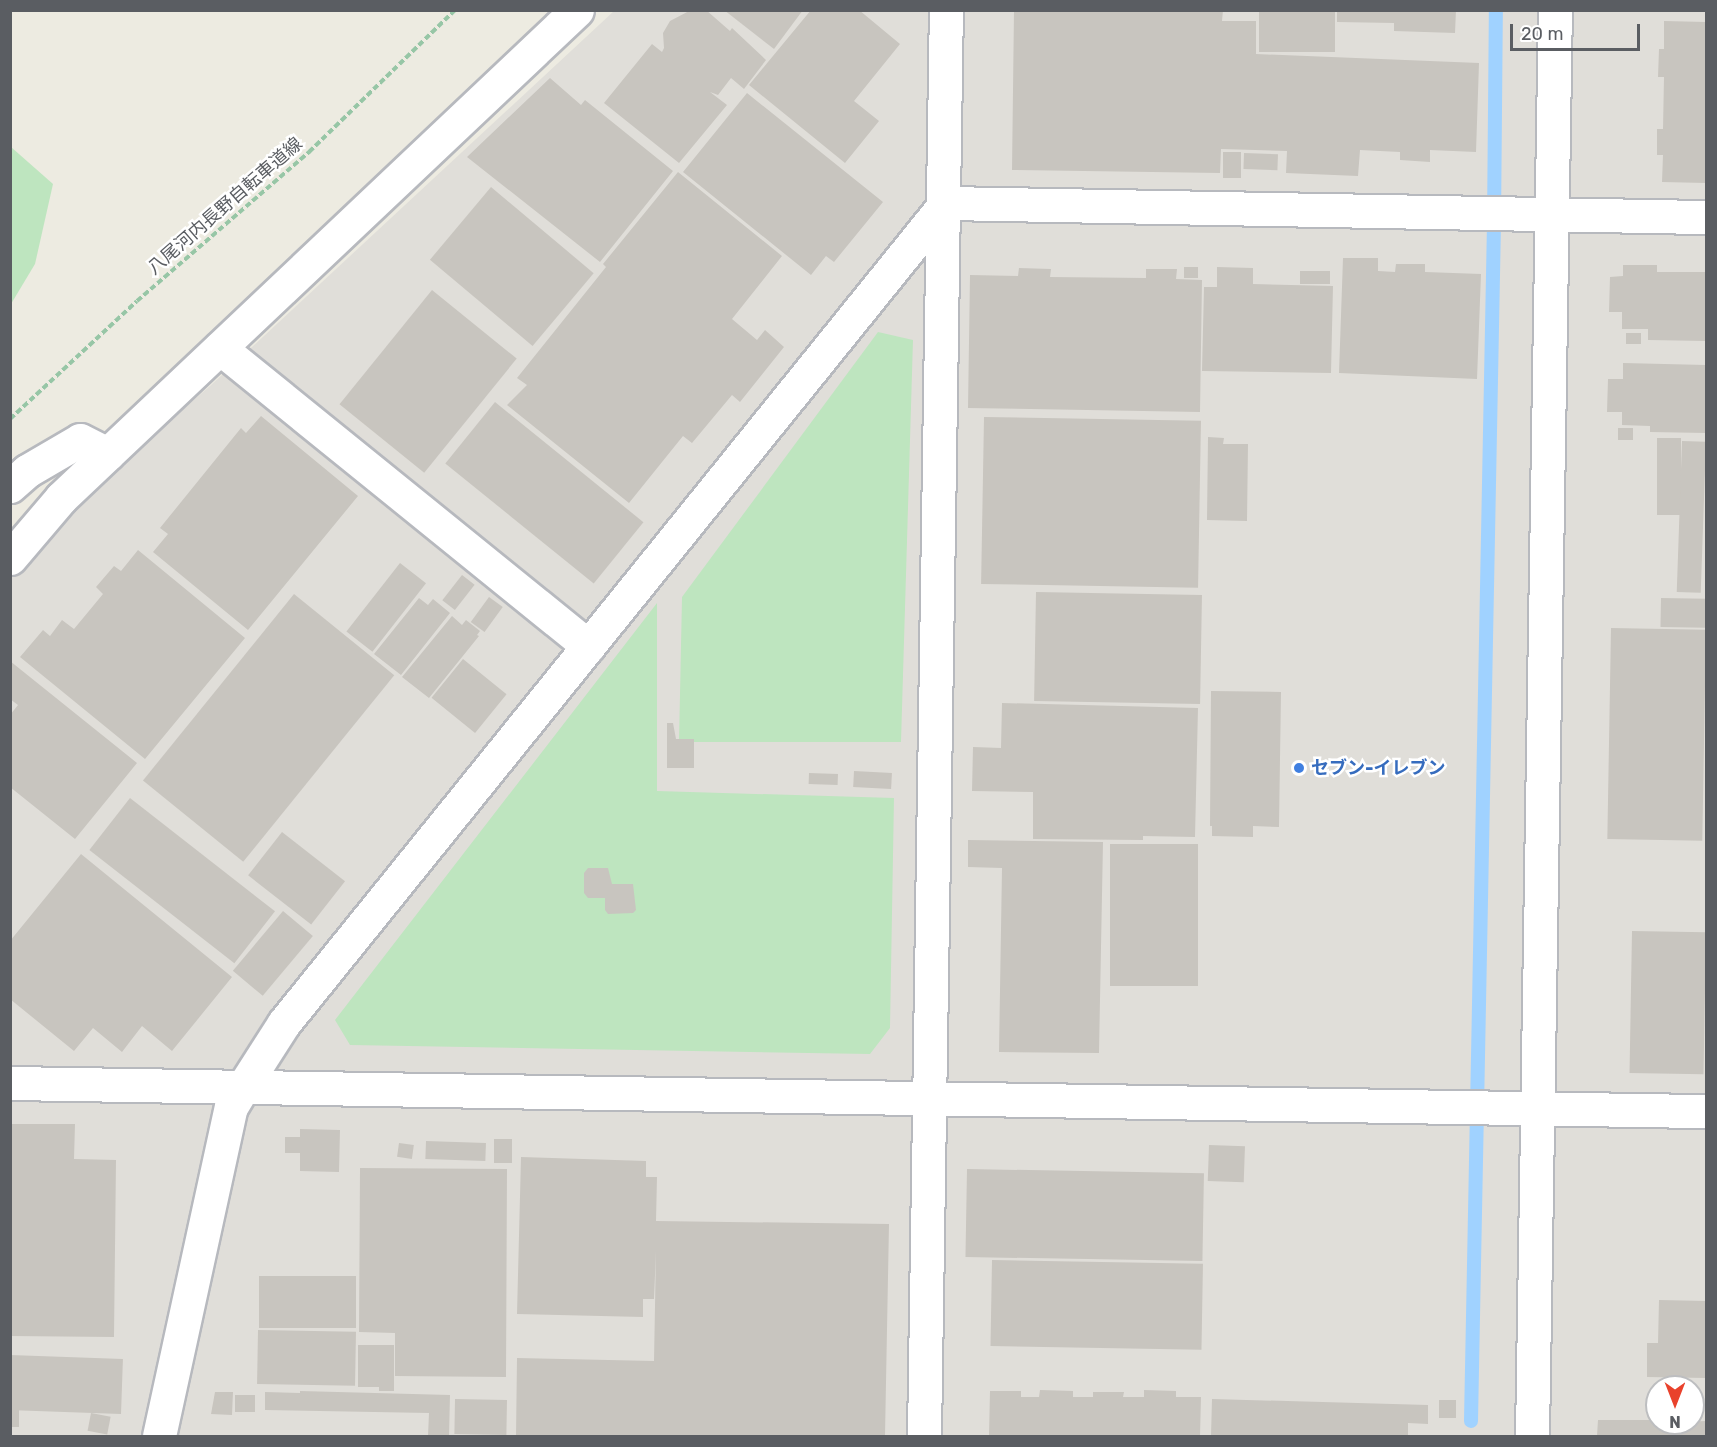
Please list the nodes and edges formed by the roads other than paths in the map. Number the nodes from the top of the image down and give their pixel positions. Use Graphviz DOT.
graph roads {
  1 [pos="577,10"];
  2 [pos="946,10"];
  3 [pos="1555,10"];
  4 [pos="943,207"];
  5 [pos="1551,214"];
  6 [pos="1707,217"];
  7 [pos="220,348"];
  8 [pos="108,454"];
  9 [pos="10,486"];
  10 [pos="10,558"];
  11 [pos="588,646"];
  12 [pos="10,1083"];
  13 [pos="243,1087"];
  14 [pos="929,1098"];
  15 [pos="1537,1109"];
  16 [pos="1707,1111"];
  17 [pos="159,1437"];
  18 [pos="924,1437"];
  19 [pos="1532,1437"];
  1 -- 7 [label="street"];
  2 -- 4 [label="street"];
  3 -- 5 [label="street"];
  4 -- 5 [label="street"];
  4 -- 11 [label="street"];
  4 -- 14 [label="street"];
  5 -- 6 [label="street"];
  5 -- 15 [label="street"];
  7 -- 8 [label="street"];
  7 -- 11 [label="street"];
  8 -- 9 [label="street"];
  8 -- 10 [label="street"];
  11 -- 13 [label="street"];
  12 -- 13 [label="street"];
  13 -- 14 [label="street"];
  13 -- 17 [label="street"];
  14 -- 15 [label="street"];
  14 -- 18 [label="street"];
  15 -- 16 [label="street"];
  15 -- 19 [label="street"];
}
